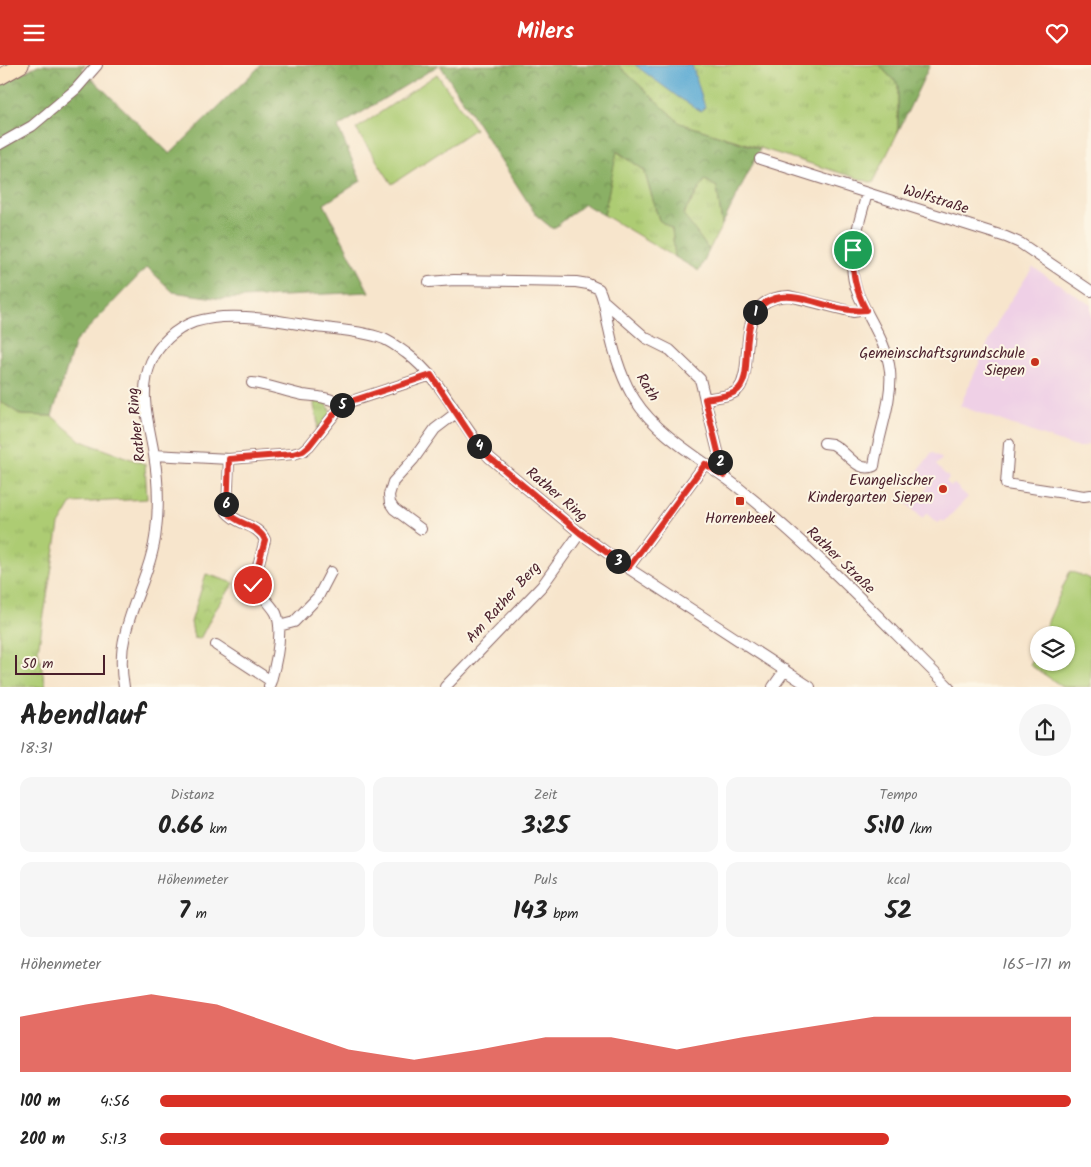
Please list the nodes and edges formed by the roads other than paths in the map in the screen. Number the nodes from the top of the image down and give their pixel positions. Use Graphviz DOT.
graph roads {
  1 [pos="22,65"];
  2 [pos="98,65"];
  3 [pos="0,77"];
  4 [pos="0,143"];
  5 [pos="760,159"];
  6 [pos="868,193"];
  7 [pos="429,282"];
  8 [pos="1091,291"];
  9 [pos="605,302"];
  10 [pos="866,310"];
  11 [pos="431,375"];
  12 [pos="252,383"];
  13 [pos="705,399"];
  14 [pos="342,404"];
  15 [pos="456,413"];
  16 [pos="824,443"];
  17 [pos="1009,444"];
  18 [pos="154,455"];
  19 [pos="229,459"];
  20 [pos="705,464"];
  21 [pos="724,476"];
  22 [pos="1091,495"];
  23 [pos="421,529"];
  24 [pos="580,533"];
  25 [pos="628,568"];
  26 [pos="331,572"];
  27 [pos="278,626"];
  28 [pos="216,645"];
  29 [pos="785,670"];
  30 [pos="270,684"];
  31 [pos="124,687"];
  32 [pos="445,687"];
  33 [pos="773,687"];
  34 [pos="810,687"];
  35 [pos="949,687"];
  1 -- 3 [label="main road"];
  2 -- 4 [label="street"];
  5 -- 6 [label="street, Wolfstraße"];
  6 -- 8 [label="street, Wolfstraße"];
  6 -- 10 [label="street"];
  7 -- 9 [label="street"];
  9 -- 13 [label="street"];
  9 -- 20 [label="street, Rath"];
  10 -- 13 [label="street"];
  10 -- 16 [label="street"];
  11 -- 14 [label="street"];
  11 -- 15 [label="street, Rather Ring"];
  11 -- 18 [label="street, Rather Ring"];
  12 -- 14 [label="street"];
  13 -- 21 [label="street"];
  14 -- 19 [label="street"];
  15 -- 23 [label="street"];
  15 -- 24 [label="street, Rather Ring"];
  17 -- 22 [label="street"];
  18 -- 19 [label="street"];
  18 -- 31 [label="street, Rather Ring"];
  19 -- 27 [label="street"];
  20 -- 21 [label="street, Rather Straße"];
  20 -- 25 [label="street"];
  21 -- 35 [label="street, Rather Straße"];
  24 -- 25 [label="street, Rather Ring"];
  24 -- 32 [label="street, Am Rather Berg"];
  25 -- 29 [label="street, Rather Ring"];
  26 -- 27 [label="street"];
  27 -- 30 [label="street"];
  28 -- 30 [label="street"];
  29 -- 33 [label="street"];
  29 -- 34 [label="street, Rather Ring"];
}
